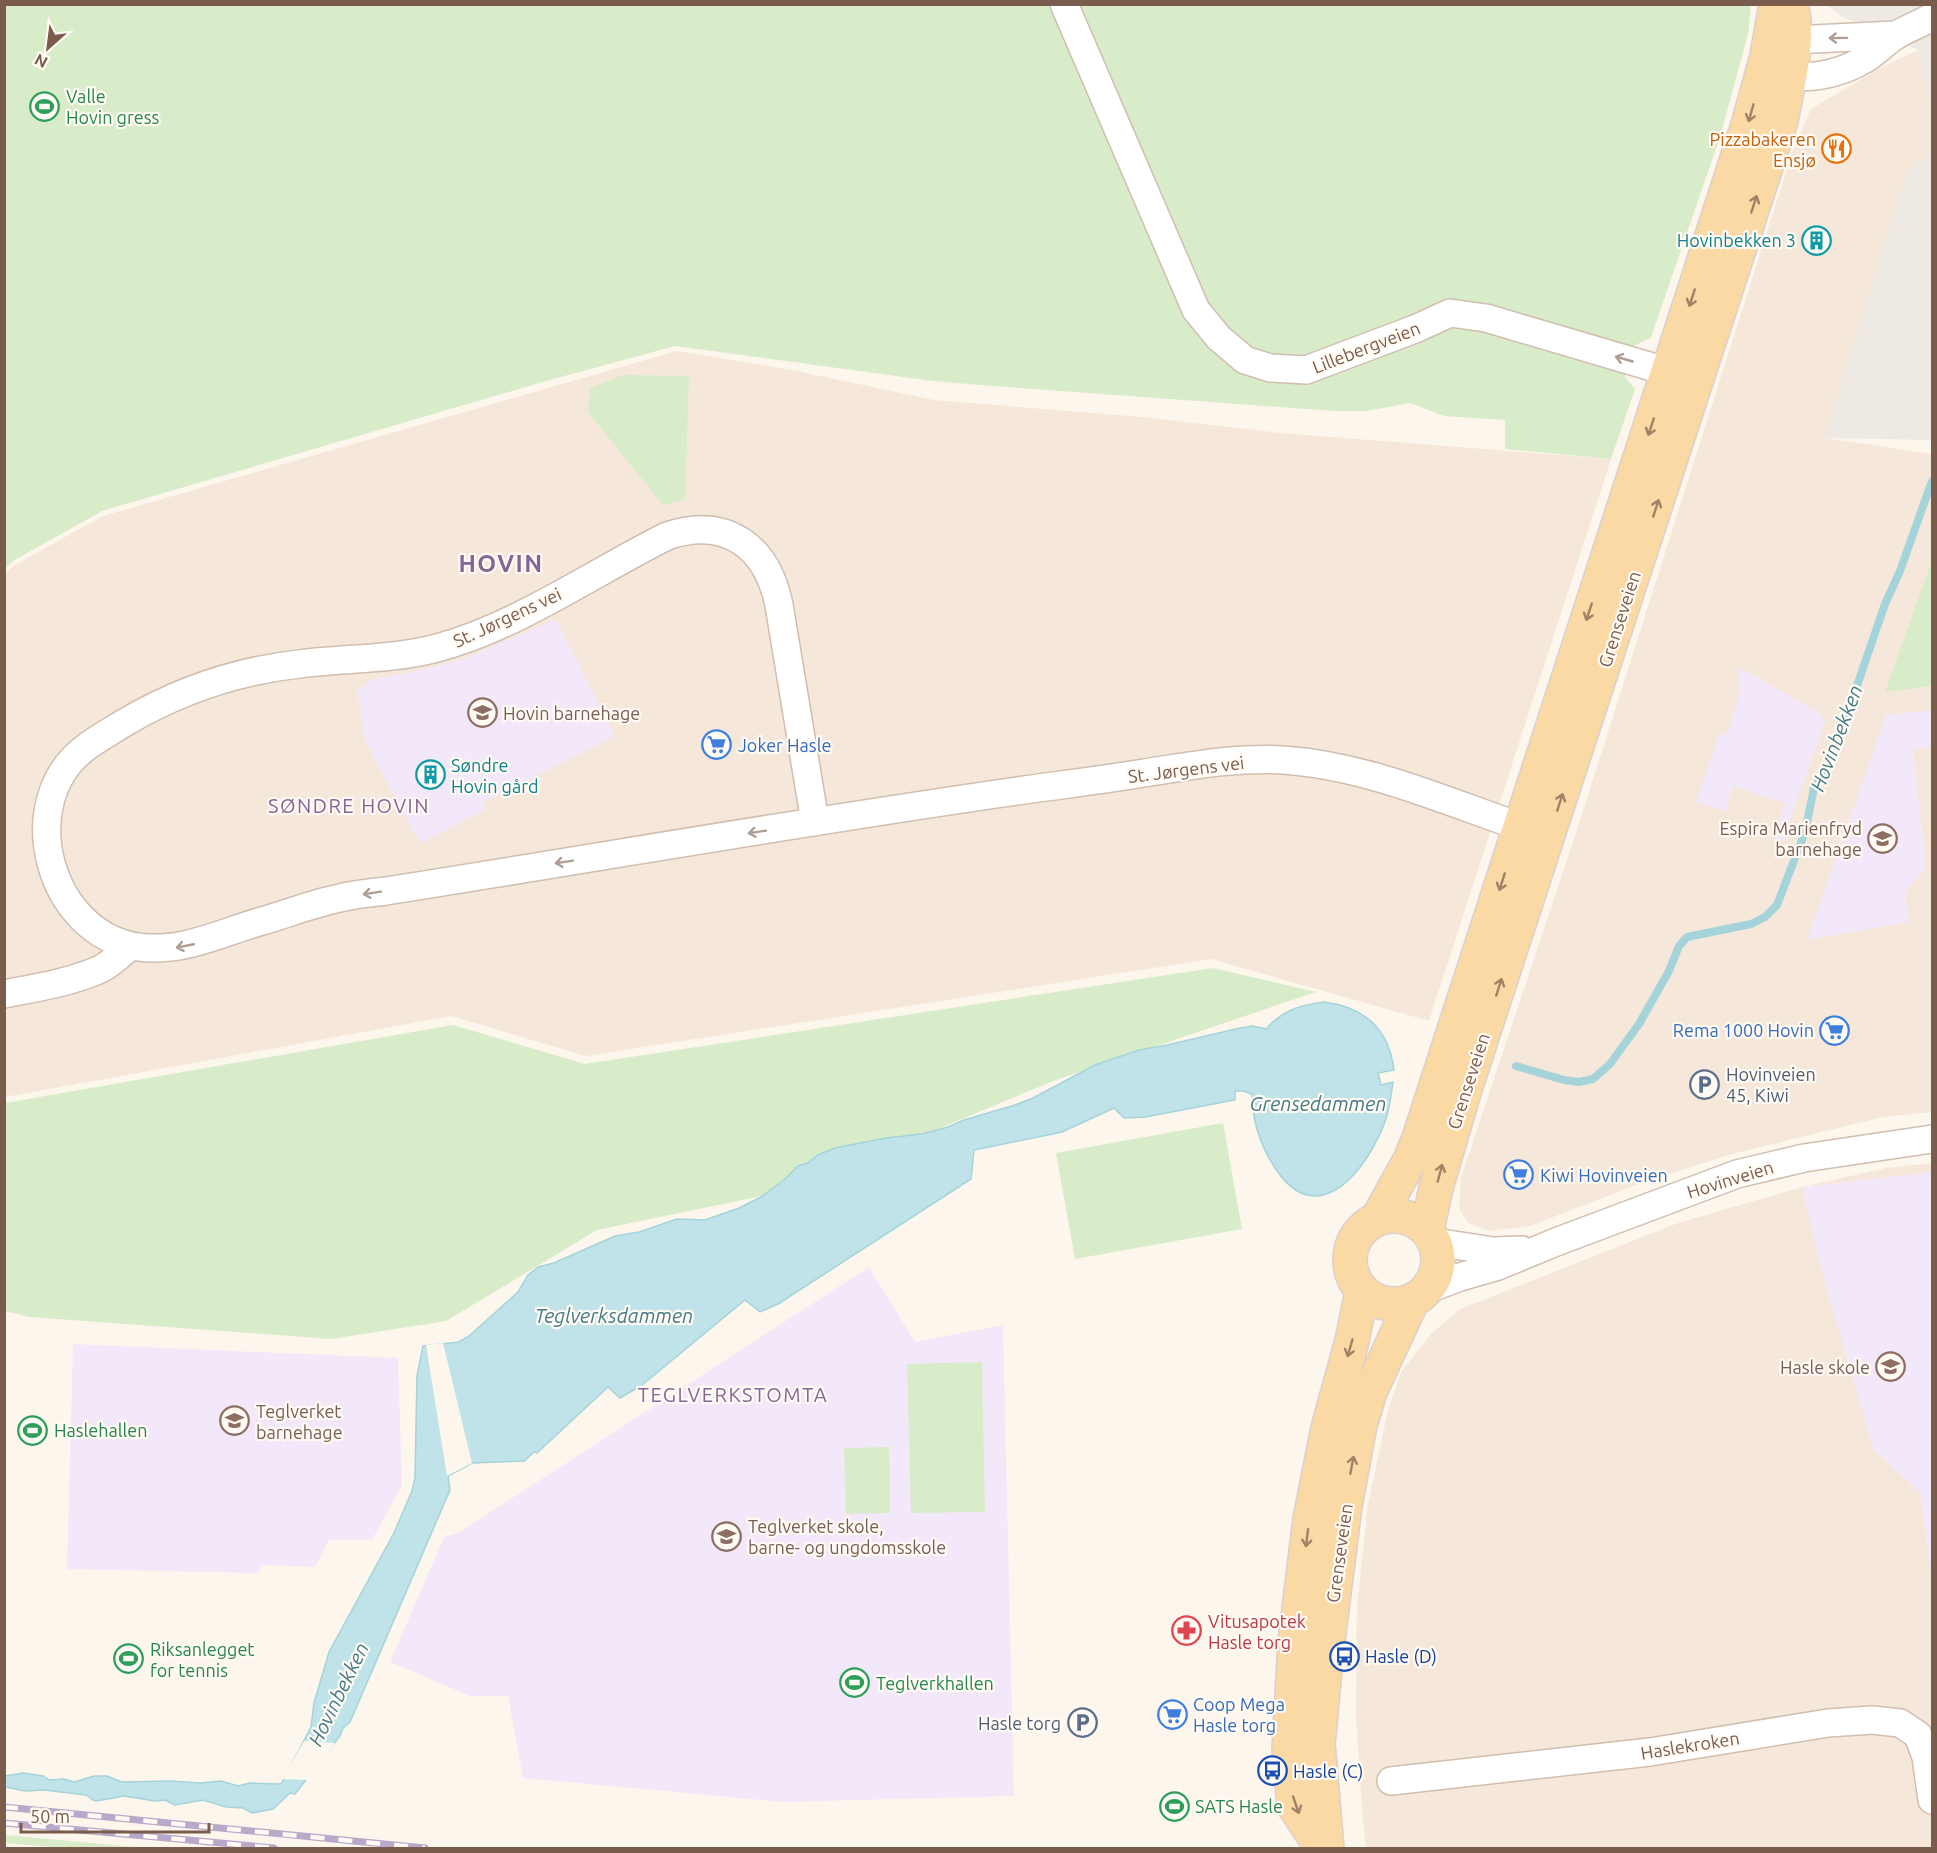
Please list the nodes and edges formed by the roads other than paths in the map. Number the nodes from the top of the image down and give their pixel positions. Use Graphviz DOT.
graph roads {
  1 [pos="1064,4"];
  2 [pos="1776,4"];
  3 [pos="1791,4"];
  4 [pos="1932,17"];
  5 [pos="1896,35"];
  6 [pos="1783,57"];
  7 [pos="1669,372"];
  8 [pos="1693,394"];
  9 [pos="815,822"];
  10 [pos="1534,831"];
  11 [pos="130,946"];
  12 [pos="4,994"];
  13 [pos="1932,1138"];
  14 [pos="1378,1218"];
  15 [pos="1431,1236"];
  16 [pos="1535,1250"];
  17 [pos="1362,1291"];
  18 [pos="1420,1295"];
  19 [pos="1295,1642"];
  20 [pos="1318,1744"];
  21 [pos="1391,1781"];
  22 [pos="1932,1800"];
  23 [pos="1322,1848"];
  24 [pos="1327,1848"];
  7 -- 1 [label="street, Lillebergveien, one-way"];
  2 -- 6 [label="main road, Grenseveien"];
  3 -- 6 [label="main road, Grenseveien"];
  4 -- 5 [label="street"];
  5 -- 6 [label="street, one-way"];
  5 -- 6 [label="street"];
  6 -- 7 [label="main road, Grenseveien, one-way"];
  8 -- 6 [label="main road, Grenseveien, one-way"];
  7 -- 8 [label="street, Lillebergveien"];
  7 -- 10 [label="main road, Grenseveien, one-way"];
  10 -- 8 [label="main road, Grenseveien, one-way"];
  9 -- 10 [label="street, St. Jørgens vei"];
  9 -- 11 [label="street, St. Jørgens vei, one-way"];
  9 -- 11 [label="street, St. Jørgens vei"];
  10 -- 14 [label="main road, Grenseveien, one-way"];
  15 -- 10 [label="main road, Grenseveien, one-way"];
  11 -- 12 [label="street"];
  13 -- 16 [label="street, Hovinveien"];
  14 -- 15 [label="main road"];
  14 -- 17 [label="main road"];
  15 -- 16 [label="street, Hovinveien"];
  15 -- 18 [label="main road"];
  16 -- 18 [label="street, Hovinveien"];
  17 -- 18 [label="main road"];
  17 -- 19 [label="main road, Grenseveien, one-way"];
  20 -- 18 [label="main road, Grenseveien, one-way"];
  19 -- 20 [label="main road, Grenseveien"];
  19 -- 23 [label="main road, Grenseveien, one-way"];
  20 -- 24 [label="main road, Grenseveien"];
  21 -- 22 [label="street, Haslekroken"];
}
